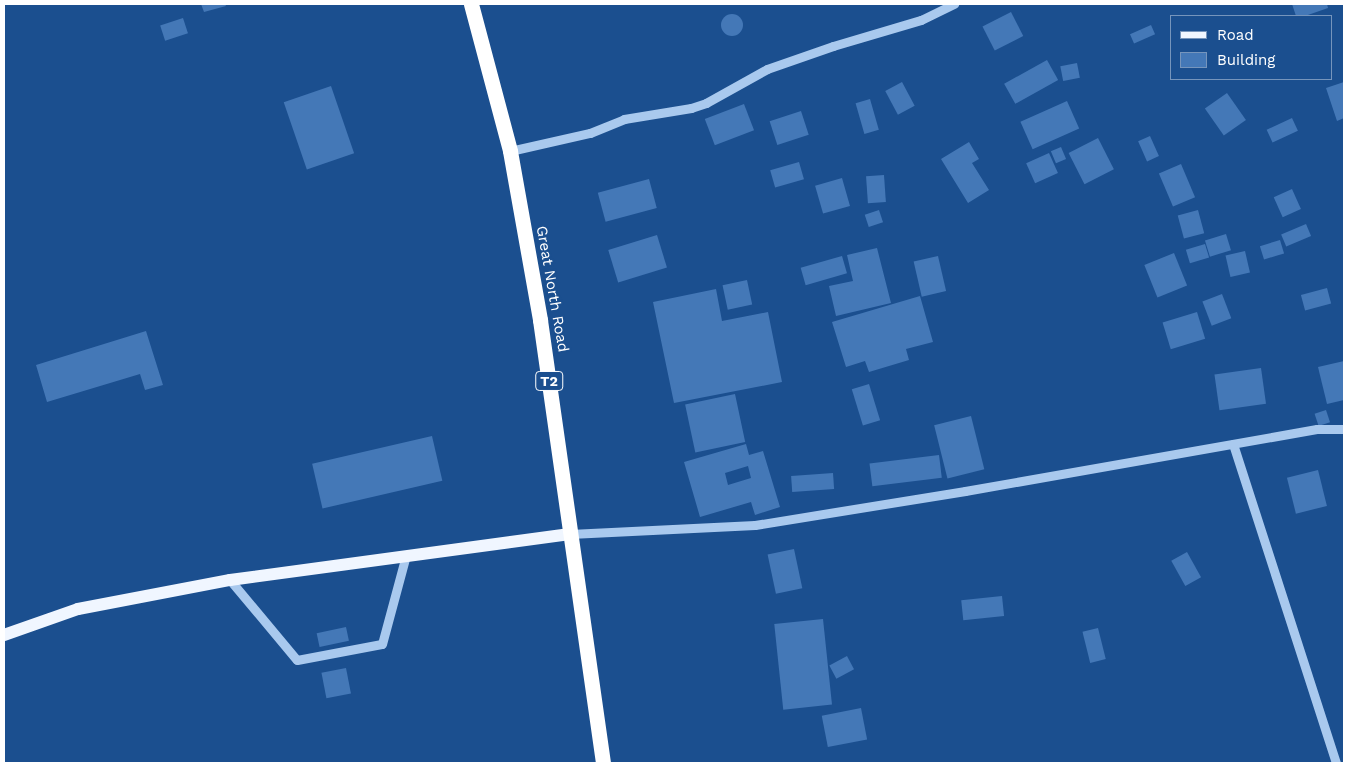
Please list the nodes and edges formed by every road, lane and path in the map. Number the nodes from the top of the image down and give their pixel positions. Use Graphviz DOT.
graph roads {
  1 [pos="471,4"];
  2 [pos="954,4"];
  3 [pos="510,151"];
  4 [pos="1344,429"];
  5 [pos="1233,444"];
  6 [pos="570,534"];
  7 [pos="406,555"];
  8 [pos="230,580"];
  9 [pos="4,635"];
  10 [pos="603,763"];
  11 [pos="1336,763"];
  1 -- 3 [label="highway, Great North Road / T2"];
  2 -- 3 [label="street"];
  3 -- 6 [label="highway, Great North Road / T2"];
  4 -- 5 [label="street"];
  5 -- 6 [label="street"];
  5 -- 11 [label="street"];
  6 -- 7 [label="main road"];
  6 -- 10 [label="highway, Great North Road / T2"];
  7 -- 8 [label="main road"];
  7 -- 8 [label="street"];
  8 -- 9 [label="main road"];
}
